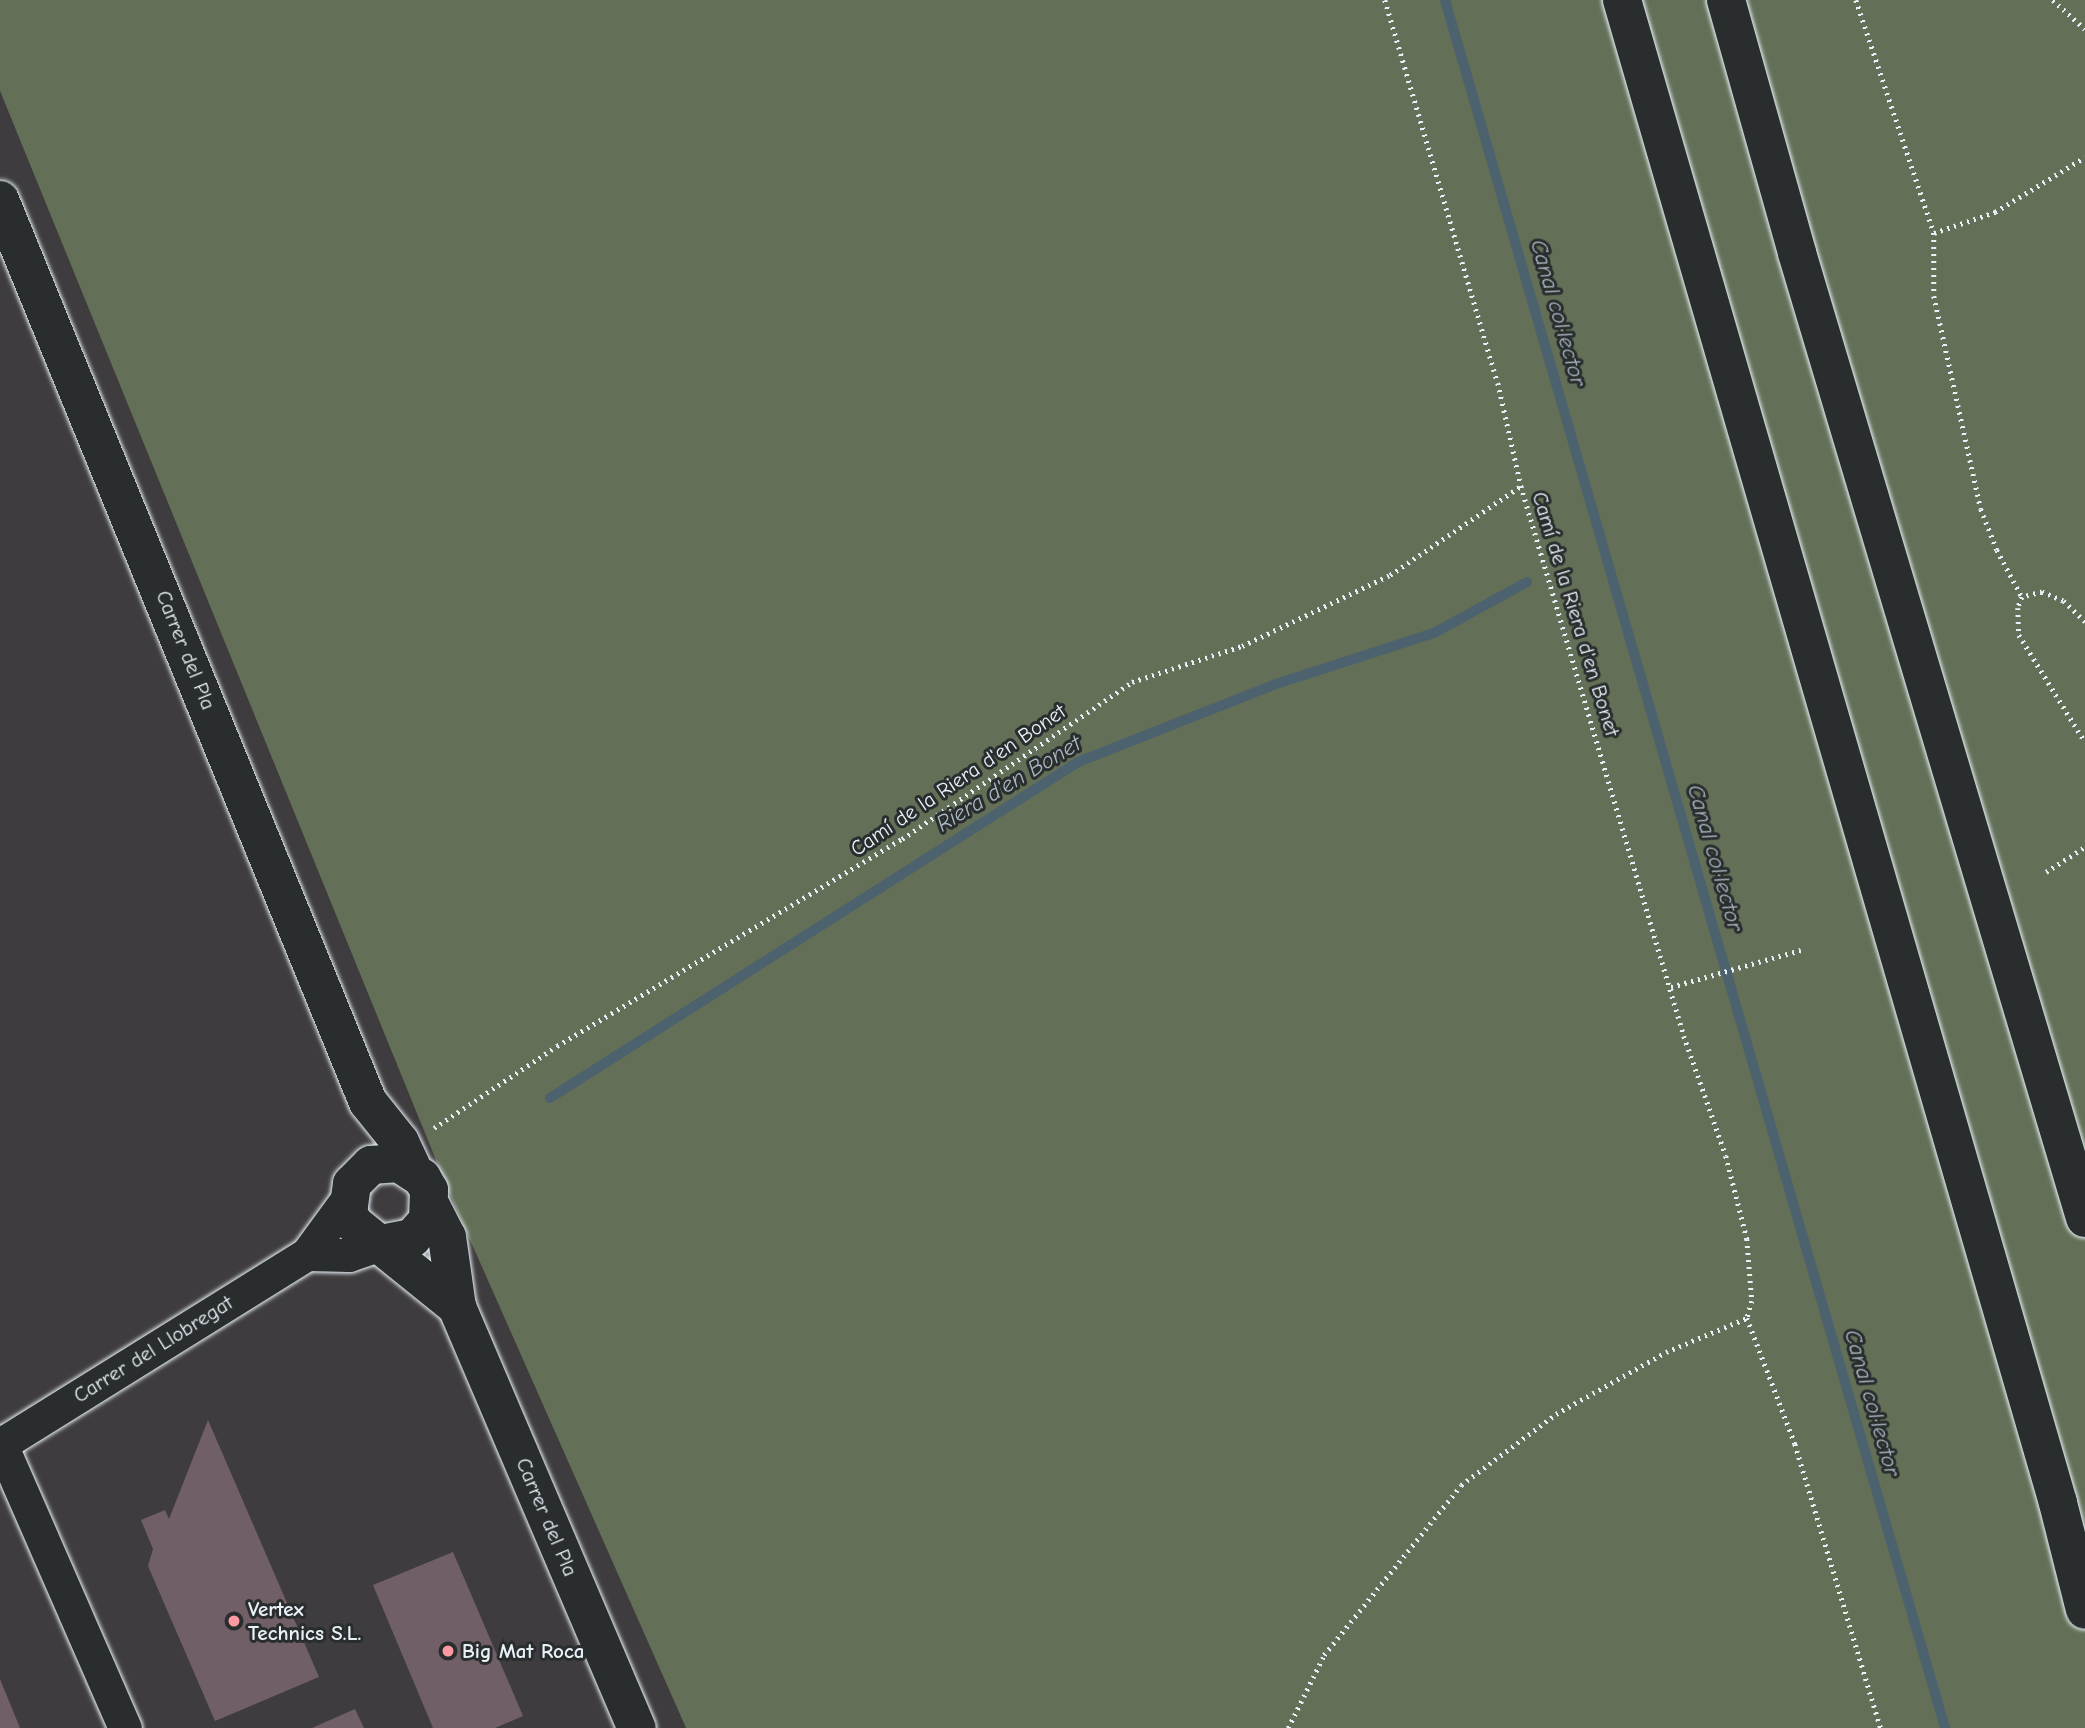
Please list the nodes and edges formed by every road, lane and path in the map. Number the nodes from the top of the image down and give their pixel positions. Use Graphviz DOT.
graph roads {
  1 [pos="1385,0"];
  2 [pos="1622,0"];
  3 [pos="1726,0"];
  4 [pos="1856,0"];
  5 [pos="2053,0"];
  6 [pos="2085,29"];
  7 [pos="2085,158"];
  8 [pos="0,200"];
  9 [pos="1934,233"];
  10 [pos="1521,486"];
  11 [pos="2022,597"];
  12 [pos="2085,622"];
  13 [pos="2085,742"];
  14 [pos="2085,847"];
  15 [pos="2046,872"];
  16 [pos="1801,950"];
  17 [pos="1671,987"];
  18 [pos="368,1102"];
  19 [pos="406,1155"];
  20 [pos="354,1185"];
  21 [pos="431,1206"];
  22 [pos="2085,1219"];
  23 [pos="381,1244"];
  24 [pos="307,1254"];
  25 [pos="457,1307"];
  26 [pos="1747,1318"];
  27 [pos="1,1444"];
  28 [pos="2085,1610"];
  29 [pos="125,1728"];
  30 [pos="637,1728"];
  31 [pos="1289,1728"];
  32 [pos="1881,1728"];
  1 -- 10 [label="path"];
  2 -- 28 [label="main road"];
  3 -- 22 [label="main road"];
  4 -- 9 [label="path"];
  5 -- 6 [label="path"];
  7 -- 9 [label="path"];
  8 -- 18 [label="main road, Carrer del Pla"];
  9 -- 11 [label="path"];
  10 -- 17 [label="path, Camí de la Riera d'en Bonet"];
  10 -- 19 [label="path, Camí de la Riera d'en Bonet"];
  11 -- 12 [label="path"];
  11 -- 13 [label="path"];
  14 -- 15 [label="path"];
  16 -- 17 [label="path"];
  17 -- 26 [label="path, Camí de la Riera d'en Bonet"];
  18 -- 19 [label="main road, Carrer del Pla"];
  18 -- 20 [label="main road, Carrer del Pla"];
  19 -- 20 [label="main road"];
  19 -- 21 [label="main road, Carrer del Pla"];
  20 -- 23 [label="main road, Carrer del Pla"];
  20 -- 24 [label="street, Carrer del Llobregat"];
  21 -- 23 [label="main road"];
  21 -- 25 [label="main road, Carrer del Pla"];
  23 -- 24 [label="street"];
  23 -- 25 [label="main road, Carrer del Pla"];
  24 -- 27 [label="street, Carrer del Llobregat"];
  25 -- 30 [label="main road, Carrer del Pla"];
  26 -- 31 [label="path"];
  26 -- 32 [label="path"];
  27 -- 29 [label="street"];
}
